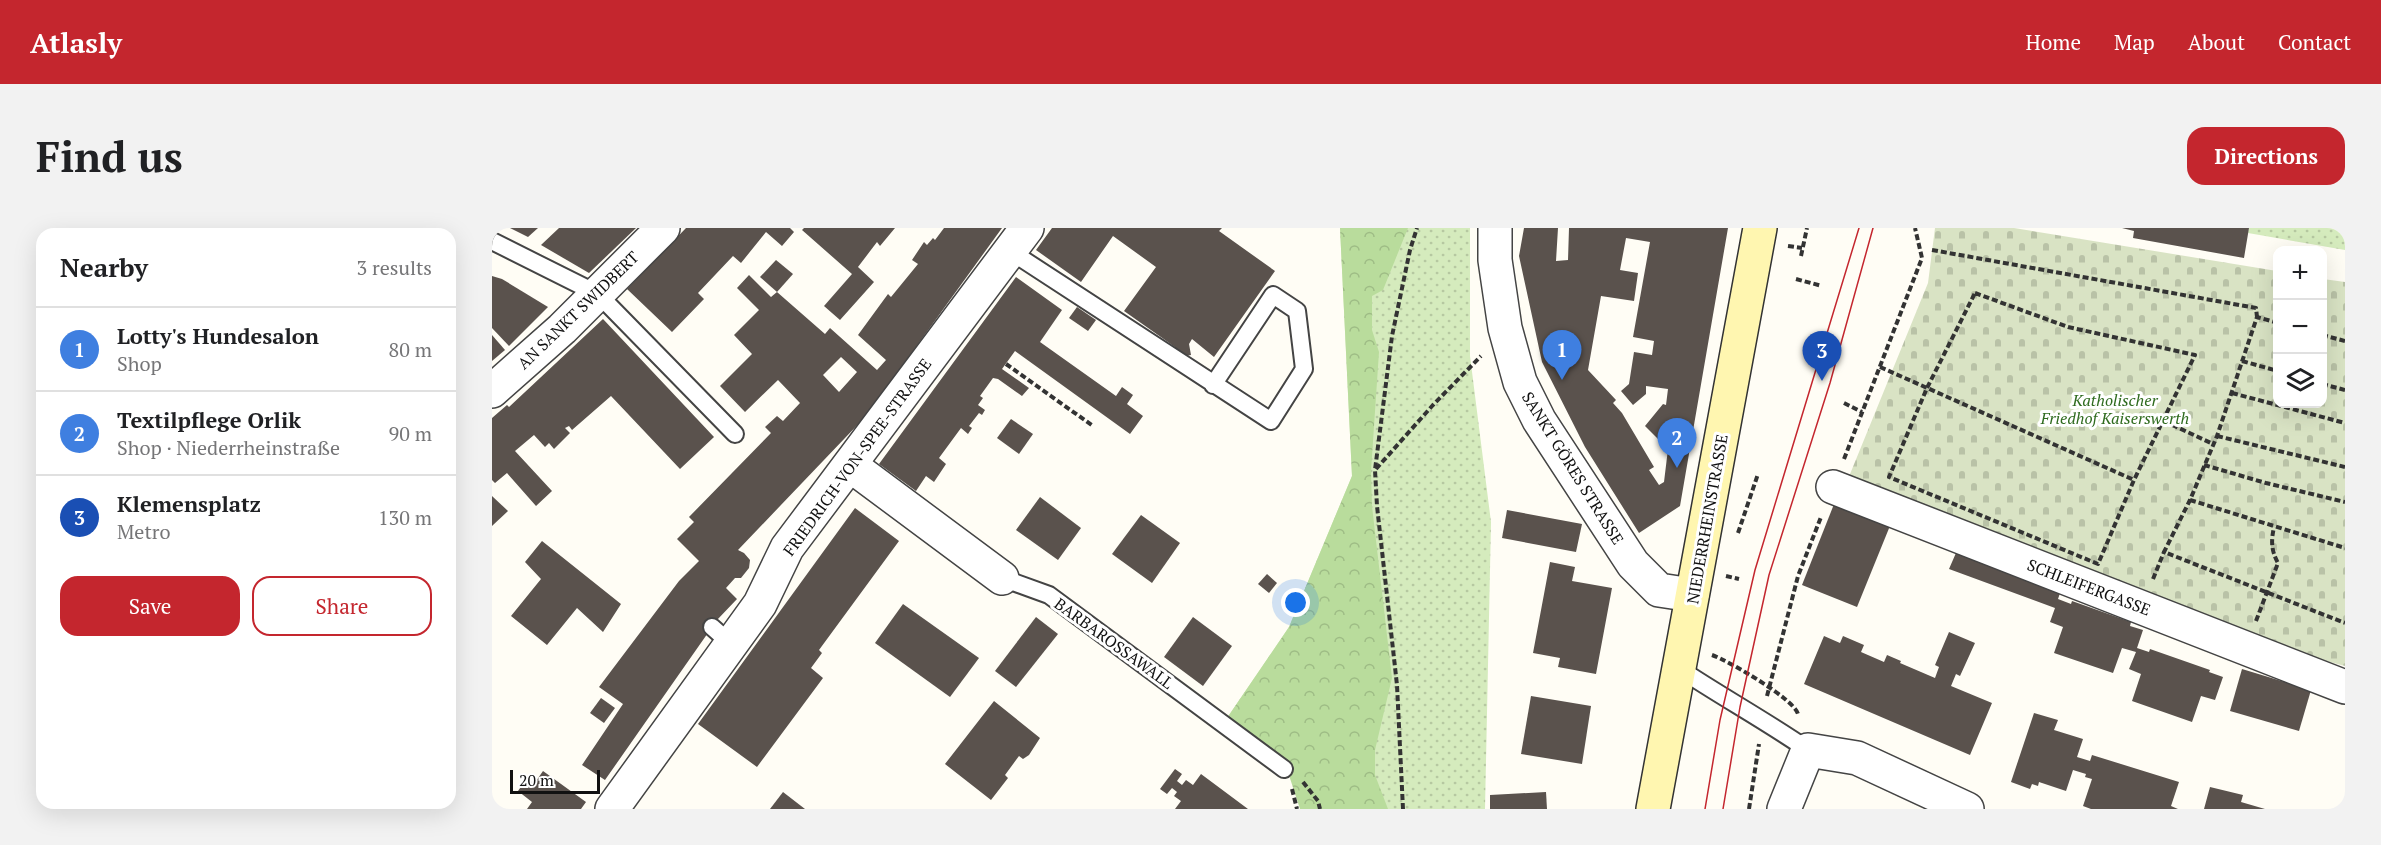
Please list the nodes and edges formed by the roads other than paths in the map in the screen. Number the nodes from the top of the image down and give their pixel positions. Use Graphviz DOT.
graph roads {
  1 [pos="663,228"];
  2 [pos="1496,228"];
  3 [pos="1760,228"];
  4 [pos="1018,239"];
  5 [pos="492,241"];
  6 [pos="598,294"];
  7 [pos="1213,385"];
  8 [pos="492,391"];
  9 [pos="735,434"];
  10 [pos="850,465"];
  11 [pos="1833,487"];
  12 [pos="1002,578"];
  13 [pos="1692,595"];
  14 [pos="1680,669"];
  15 [pos="2345,687"];
  16 [pos="1808,750"];
  17 [pos="1284,769"];
  18 [pos="1789,796"];
  19 [pos="612,809"];
  20 [pos="1653,809"];
  21 [pos="1967,809"];
  1 -- 6 [label="street, AN SANKT SWIDBERT"];
  2 -- 13 [label="street, SANKT GÖRES STRASSE"];
  3 -- 13 [label="main road, NIEDERRHEINSTRASSE"];
  4 -- 7 [label="lane"];
  4 -- 10 [label="street, FRIEDRICH-VON-SPEE-STRASSE"];
  5 -- 6 [label="lane"];
  6 -- 8 [label="street, AN SANKT SWIDBERT"];
  6 -- 9 [label="lane"];
  7 -- 7 [label="lane"];
  10 -- 12 [label="street, BARBAROSSAWALL"];
  10 -- 19 [label="street, FRIEDRICH-VON-SPEE-STRASSE"];
  11 -- 15 [label="street, SCHLEIFERGASSE"];
  12 -- 17 [label="lane, BARBAROSSAWALL"];
  13 -- 14 [label="main road, NIEDERRHEINSTRASSE"];
  14 -- 16 [label="lane"];
  14 -- 20 [label="main road, NIEDERRHEINSTRASSE"];
  16 -- 18 [label="street"];
  16 -- 21 [label="street"];
}
